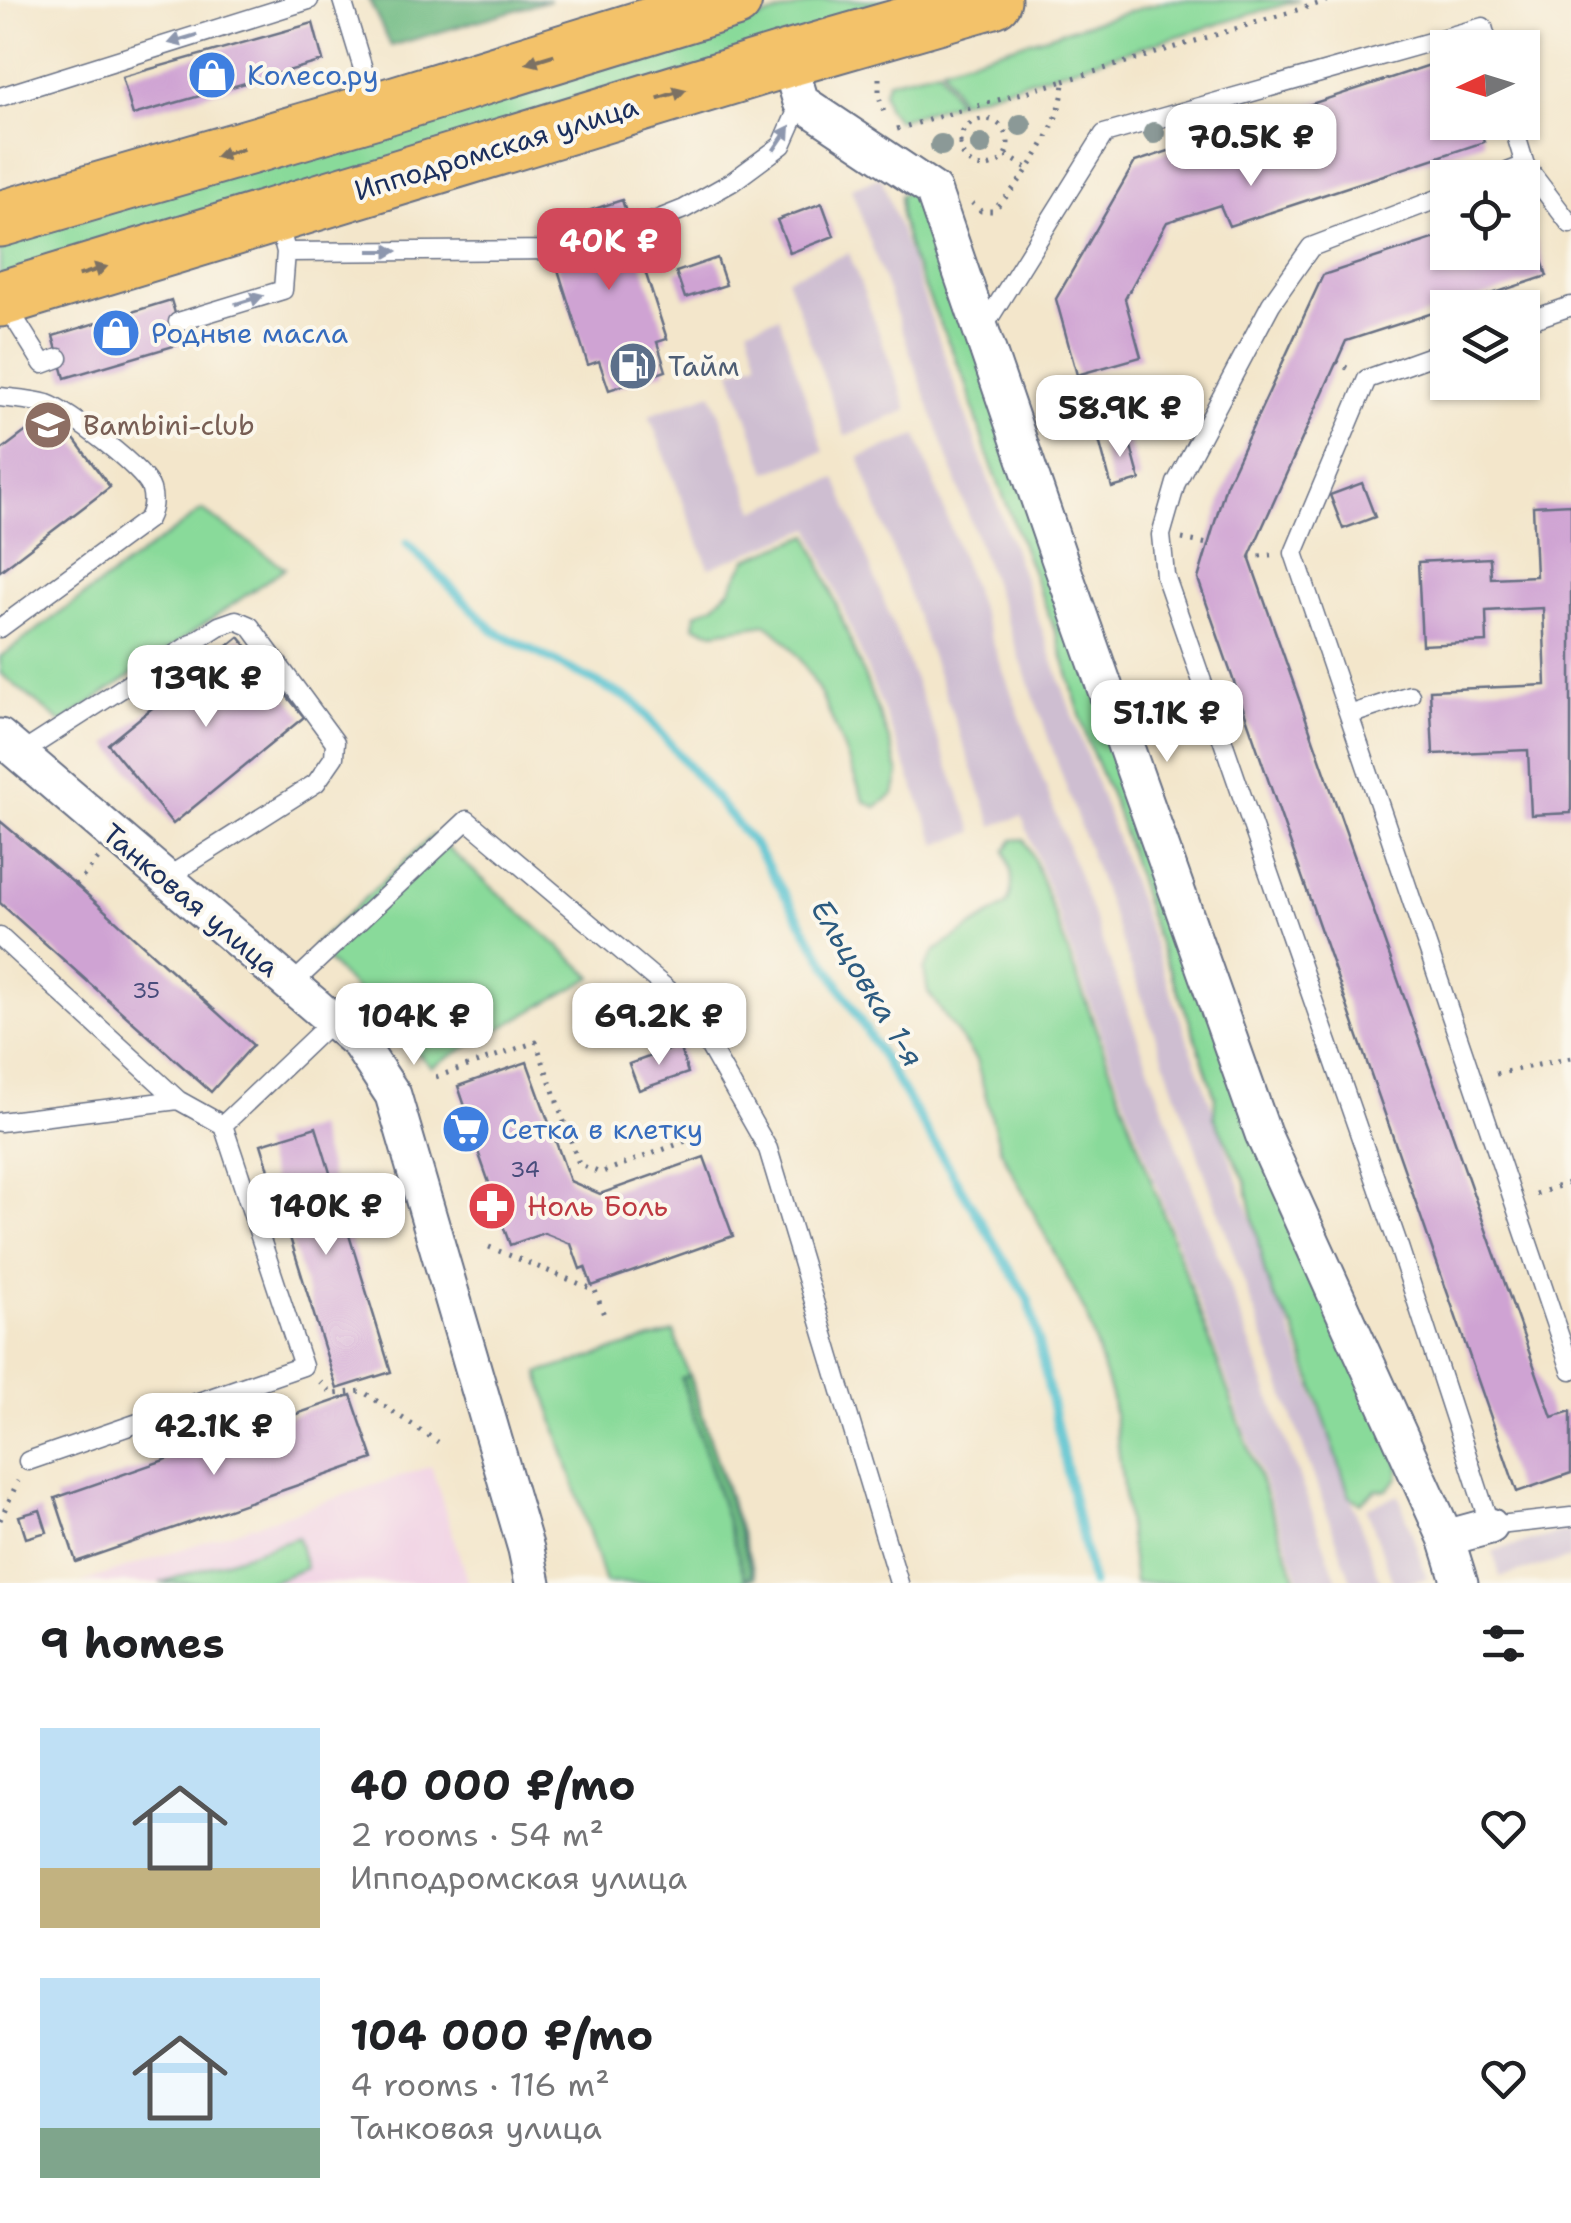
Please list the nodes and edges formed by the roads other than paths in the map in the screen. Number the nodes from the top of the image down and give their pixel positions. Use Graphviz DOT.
graph roads {
  1 [pos="310,0"];
  2 [pos="342,0"];
  3 [pos="734,0"];
  4 [pos="994,0"];
  5 [pos="1430,42"];
  6 [pos="794,80"];
  7 [pos="0,96"];
  8 [pos="376,110"];
  9 [pos="1540,184"];
  10 [pos="1430,201"];
  11 [pos="0,220"];
  12 [pos="1571,224"];
  13 [pos="282,233"];
  14 [pos="1,298"];
  15 [pos="1571,306"];
  16 [pos="1540,317"];
  17 [pos="178,322"];
  18 [pos="981,331"];
  19 [pos="1430,356"];
  20 [pos="59,358"];
  21 [pos="0,397"];
  22 [pos="0,628"];
  23 [pos="1410,694"];
  24 [pos="1349,714"];
  25 [pos="10,746"];
  26 [pos="166,878"];
  27 [pos="0,937"];
  28 [pos="291,985"];
  29 [pos="332,1020"];
  30 [pos="178,1100"];
  31 [pos="0,1122"];
  32 [pos="222,1126"];
  33 [pos="1571,1370"];
  34 [pos="28,1460"];
  35 [pos="1571,1517"];
  36 [pos="1490,1526"];
  37 [pos="1446,1538"];
  38 [pos="533,1583"];
  39 [pos="900,1583"];
  40 [pos="1460,1583"];
  1 -- 7 [label="lane, one-way"];
  2 -- 8 [label="lane"];
  3 -- 8 [label="highway, one-way"];
  4 -- 6 [label="highway, Ипподромская улица"];
  5 -- 18 [label="lane"];
  13 -- 6 [label="highway, Ипподромская улица, one-way"];
  13 -- 6 [label="lane, one-way"];
  6 -- 18 [label="street"];
  8 -- 11 [label="highway, one-way"];
  9 -- 12 [label="lane"];
  10 -- 36 [label="lane"];
  14 -- 13 [label="highway, Ипподромская улица, one-way"];
  17 -- 13 [label="lane, one-way"];
  14 -- 20 [label="lane"];
  15 -- 16 [label="lane"];
  18 -- 37 [label="street"];
  19 -- 24 [label="lane"];
  21 -- 22 [label="lane"];
  23 -- 24 [label="lane"];
  24 -- 33 [label="lane"];
  25 -- 26 [label="street, Танковая улица"];
  25 -- 26 [label="lane"];
  26 -- 28 [label="street, Танковая улица"];
  27 -- 30 [label="lane"];
  28 -- 29 [label="street, Танковая улица"];
  28 -- 39 [label="lane"];
  29 -- 32 [label="lane"];
  29 -- 38 [label="street, Танковая улица"];
  30 -- 31 [label="lane"];
  30 -- 32 [label="lane"];
  32 -- 34 [label="lane"];
  35 -- 36 [label="lane"];
  36 -- 37 [label="street"];
  37 -- 40 [label="street"];
}
